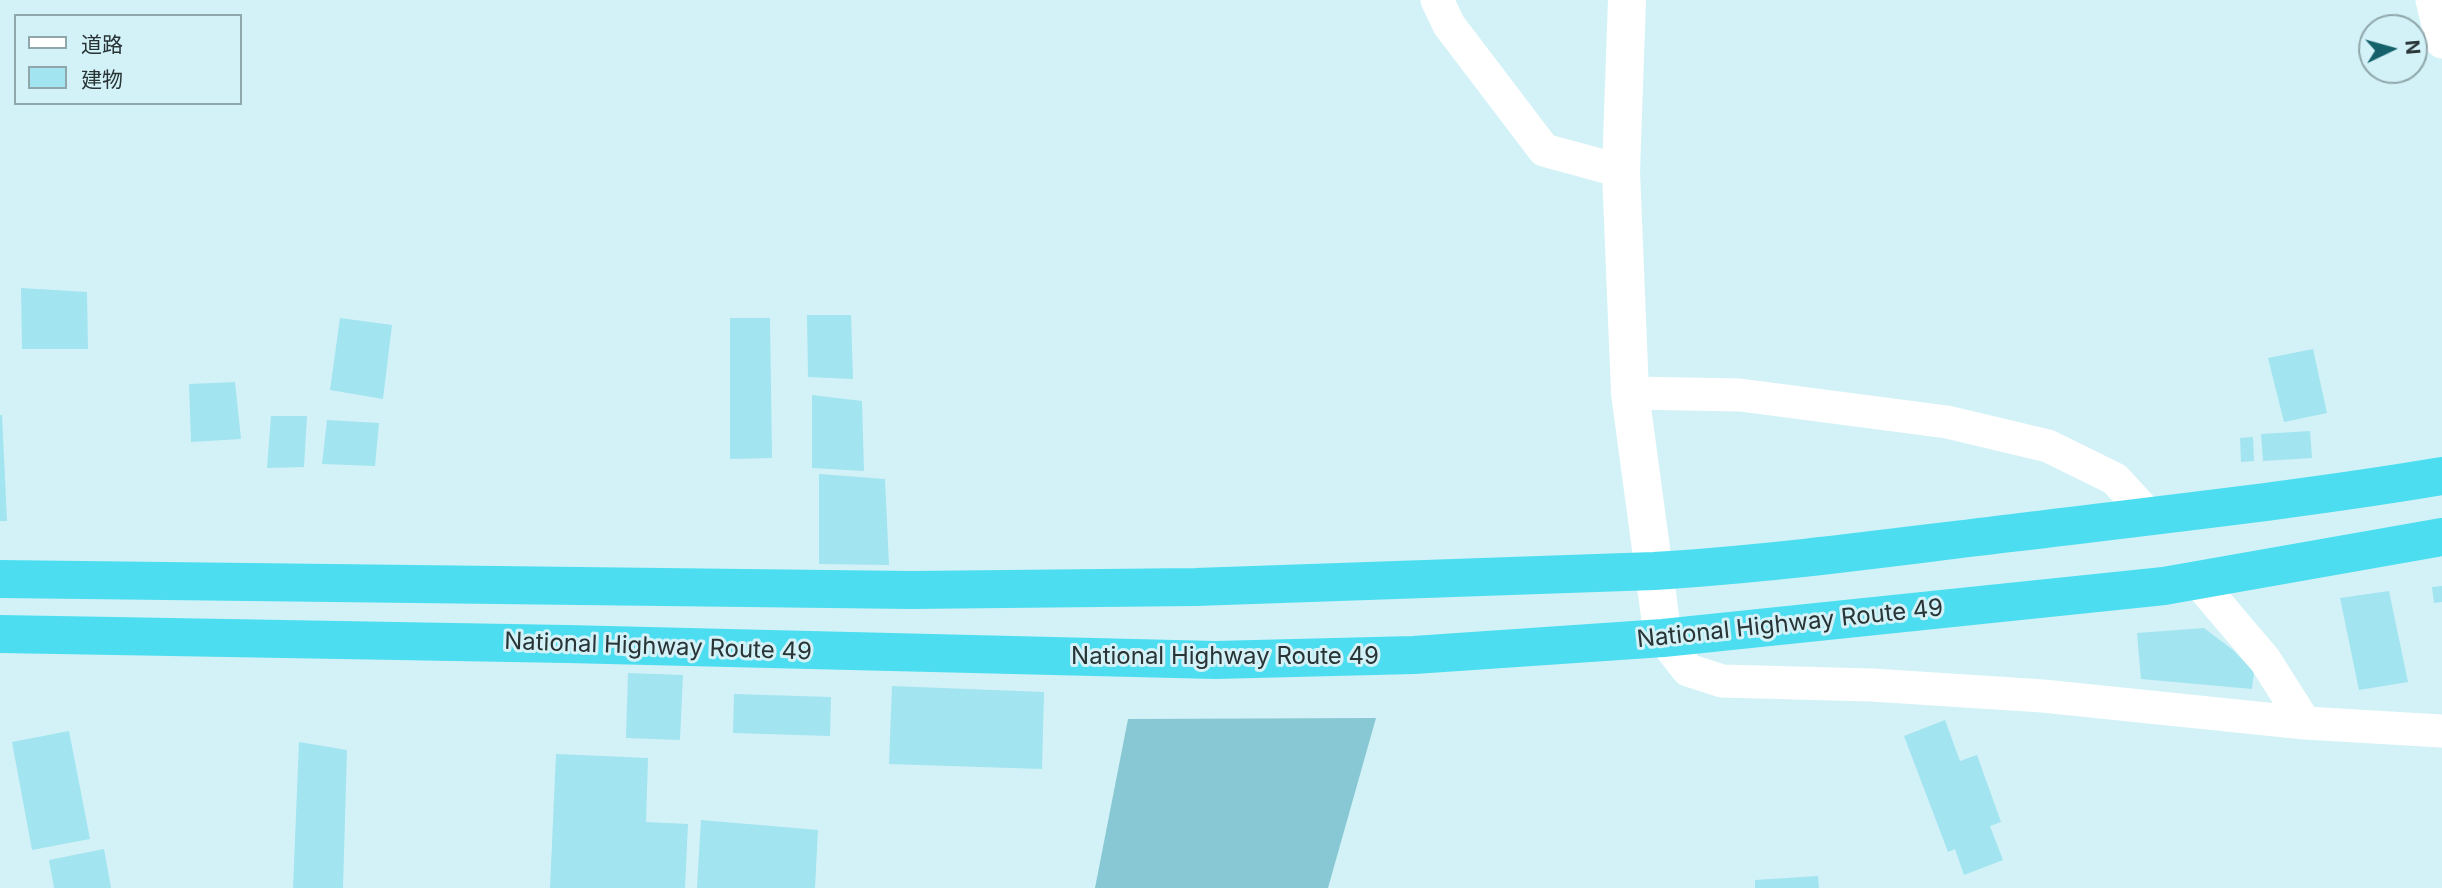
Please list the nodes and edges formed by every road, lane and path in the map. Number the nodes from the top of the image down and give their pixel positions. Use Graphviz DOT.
graph roads {
  1 [pos="1437,0"];
  2 [pos="1627,0"];
  3 [pos="2432,0"];
  4 [pos="2442,42"];
  5 [pos="1621,170"];
  6 [pos="1630,393"];
  7 [pos="2442,475"];
  8 [pos="2150,516"];
  9 [pos="2442,537"];
  10 [pos="1654,571"];
  11 [pos="0,579"];
  12 [pos="2197,580"];
  13 [pos="0,634"];
  14 [pos="1663,638"];
  15 [pos="2305,723"];
  16 [pos="2442,731"];
  1 -- 5 [label="street"];
  2 -- 5 [label="street"];
  3 -- 4 [label="street"];
  5 -- 6 [label="street"];
  6 -- 8 [label="street"];
  6 -- 10 [label="street"];
  7 -- 8 [label="highway"];
  8 -- 10 [label="highway"];
  9 -- 12 [label="highway, National Highway Route 49"];
  10 -- 11 [label="highway"];
  10 -- 14 [label="street"];
  12 -- 14 [label="highway, National Highway Route 49"];
  12 -- 15 [label="street"];
  13 -- 14 [label="highway, National Highway Route 49"];
  14 -- 15 [label="street"];
  15 -- 16 [label="street"];
}
